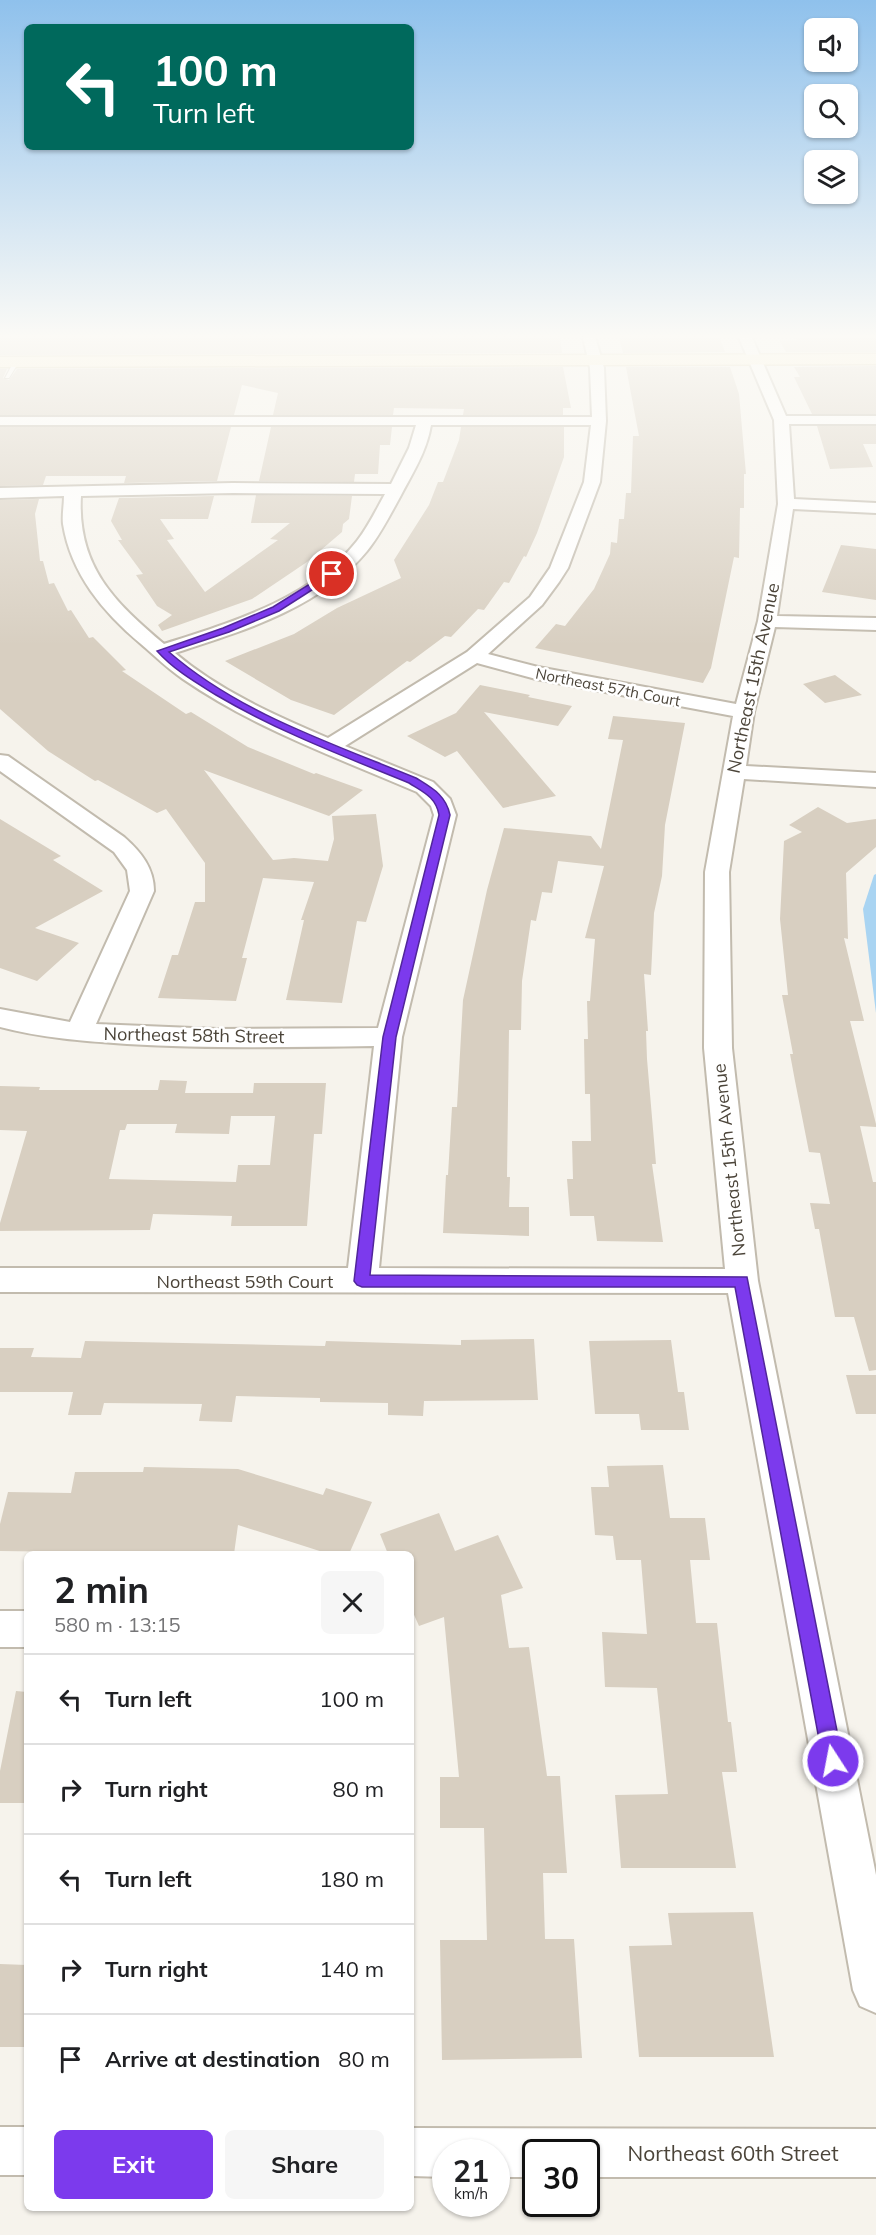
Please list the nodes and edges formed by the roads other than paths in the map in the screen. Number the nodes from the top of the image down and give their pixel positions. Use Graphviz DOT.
graph roads {
  1 [pos="421,437"];
  2 [pos="597,437"];
  3 [pos="783,437"];
  4 [pos="396,489"];
  5 [pos="73,490"];
  6 [pos="0,493"];
  7 [pos="786,504"];
  8 [pos="876,508"];
  9 [pos="767,621"];
  10 [pos="876,624"];
  11 [pos="162,651"];
  12 [pos="474,656"];
  13 [pos="744,712"];
  14 [pos="330,746"];
  15 [pos="0,761"];
  16 [pos="734,772"];
  17 [pos="876,780"];
  18 [pos="0,1018"];
  19 [pos="79,1032"];
  20 [pos="389,1037"];
  21 [pos="0,1280"];
  22 [pos="362,1281"];
  23 [pos="742,1281"];
  24 [pos="0,1629"];
  25 [pos="24,1629"];
  26 [pos="876,1990"];
  27 [pos="0,2151"];
  28 [pos="24,2151"];
  29 [pos="414,2152"];
  30 [pos="876,2153"];
  1 -- 4 [label="street"];
  2 -- 12 [label="street"];
  3 -- 7 [label="street, Northeast 15th Avenue"];
  4 -- 5 [label="street"];
  4 -- 11 [label="street"];
  5 -- 6 [label="street"];
  5 -- 11 [label="street"];
  7 -- 8 [label="street"];
  7 -- 9 [label="street, Northeast 15th Avenue"];
  9 -- 10 [label="street"];
  9 -- 13 [label="street, Northeast 15th Avenue"];
  11 -- 14 [label="street"];
  12 -- 13 [label="street, Northeast 57th Court"];
  12 -- 14 [label="street"];
  13 -- 16 [label="street, Northeast 15th Avenue"];
  14 -- 20 [label="street"];
  15 -- 19 [label="street"];
  16 -- 17 [label="street"];
  16 -- 23 [label="street, Northeast 15th Avenue"];
  18 -- 19 [label="street, Northeast 58th Street"];
  19 -- 20 [label="street, Northeast 58th Street"];
  20 -- 22 [label="street"];
  21 -- 22 [label="street, Northeast 59th Court"];
  22 -- 23 [label="street, Northeast 59th Court"];
  23 -- 26 [label="street, Northeast 15th Avenue"];
  24 -- 25 [label="street"];
  27 -- 28 [label="street"];
  29 -- 30 [label="street, Northeast 60th Street"];
}
